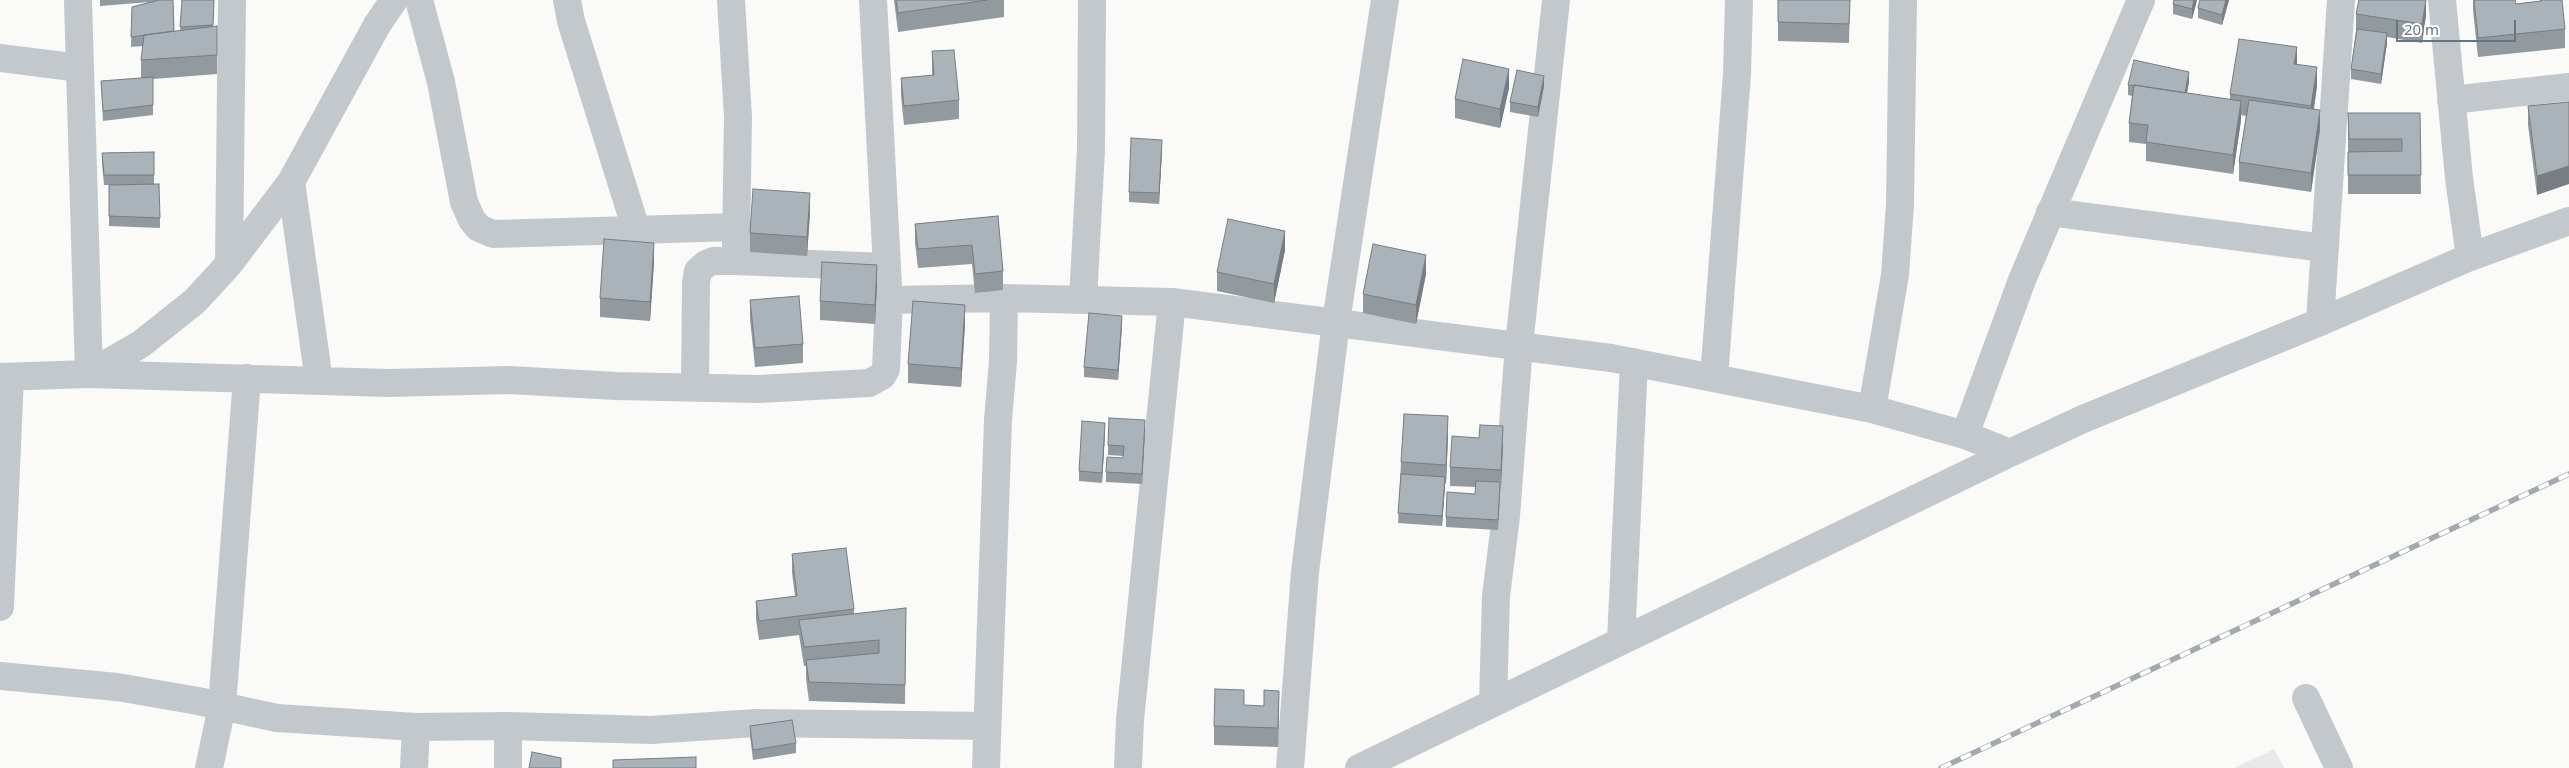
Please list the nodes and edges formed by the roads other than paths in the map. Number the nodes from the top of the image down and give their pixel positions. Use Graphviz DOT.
graph roads {
  1 [pos="78,0"];
  2 [pos="232,0"];
  3 [pos="394,0"];
  4 [pos="419,0"];
  5 [pos="567,0"];
  6 [pos="731,0"];
  7 [pos="873,0"];
  8 [pos="1092,0"];
  9 [pos="1386,0"];
  10 [pos="1556,0"];
  11 [pos="1739,0"];
  12 [pos="1903,0"];
  13 [pos="2141,0"];
  14 [pos="2341,0"];
  15 [pos="2442,0"];
  16 [pos="0,58"];
  17 [pos="80,68"];
  18 [pos="2569,87"];
  19 [pos="2451,100"];
  20 [pos="291,182"];
  21 [pos="2050,212"];
  22 [pos="2569,221"];
  23 [pos="737,228"];
  24 [pos="636,229"];
  25 [pos="2324,248"];
  26 [pos="2470,257"];
  27 [pos="735,261"];
  28 [pos="229,264"];
  29 [pos="887,267"];
  30 [pos="1004,298"];
  31 [pos="889,300"];
  32 [pos="1083,300"];
  33 [pos="1172,302"];
  34 [pos="1336,322"];
  35 [pos="2320,322"];
  36 [pos="1519,345"];
  37 [pos="1634,362"];
  38 [pos="89,374"];
  39 [pos="5,377"];
  40 [pos="247,378"];
  41 [pos="1714,378"];
  42 [pos="319,380"];
  43 [pos="695,387"];
  44 [pos="1872,409"];
  45 [pos="1965,435"];
  46 [pos="2010,453"];
  47 [pos="0,607"];
  48 [pos="1621,641"];
  49 [pos="0,676"];
  50 [pos="2306,698"];
  51 [pos="1493,703"];
  52 [pos="222,706"];
  53 [pos="508,726"];
  54 [pos="987,726"];
  55 [pos="416,727"];
  56 [pos="209,768"];
  57 [pos="414,768"];
  58 [pos="508,768"];
  59 [pos="986,768"];
  60 [pos="1128,768"];
  61 [pos="1290,768"];
  62 [pos="1359,768"];
  63 [pos="2339,768"];
  1 -- 17 [label="street"];
  2 -- 28 [label="street"];
  3 -- 20 [label="street"];
  4 -- 24 [label="street"];
  5 -- 24 [label="street"];
  6 -- 23 [label="street"];
  7 -- 29 [label="street"];
  8 -- 32 [label="street"];
  9 -- 34 [label="street"];
  10 -- 36 [label="street"];
  11 -- 41 [label="street"];
  12 -- 44 [label="street"];
  13 -- 21 [label="street"];
  14 -- 25 [label="street"];
  15 -- 19 [label="street"];
  16 -- 17 [label="street"];
  17 -- 38 [label="street"];
  18 -- 19 [label="street"];
  19 -- 26 [label="street"];
  20 -- 28 [label="street"];
  20 -- 42 [label="street"];
  21 -- 25 [label="street"];
  21 -- 45 [label="street"];
  22 -- 26 [label="street"];
  23 -- 24 [label="street"];
  23 -- 27 [label="street"];
  25 -- 35 [label="street"];
  26 -- 35 [label="street"];
  27 -- 29 [label="street"];
  27 -- 43 [label="street"];
  28 -- 38 [label="street"];
  29 -- 31 [label="street"];
  30 -- 31 [label="street"];
  30 -- 32 [label="street"];
  30 -- 54 [label="street"];
  31 -- 43 [label="street"];
  32 -- 33 [label="street"];
  33 -- 34 [label="street"];
  33 -- 60 [label="street"];
  34 -- 36 [label="street"];
  34 -- 61 [label="street"];
  35 -- 46 [label="street"];
  36 -- 37 [label="street"];
  36 -- 51 [label="street"];
  37 -- 41 [label="street"];
  37 -- 48 [label="street"];
  38 -- 39 [label="street"];
  38 -- 40 [label="street"];
  39 -- 47 [label="street"];
  40 -- 42 [label="street"];
  40 -- 52 [label="street"];
  41 -- 44 [label="street"];
  42 -- 43 [label="street"];
  44 -- 45 [label="street"];
  45 -- 46 [label="street"];
  46 -- 48 [label="street"];
  48 -- 51 [label="street"];
  49 -- 52 [label="street"];
  50 -- 63 [label="street"];
  51 -- 62 [label="street"];
  52 -- 55 [label="street"];
  52 -- 56 [label="street"];
  53 -- 54 [label="street"];
  53 -- 55 [label="street"];
  53 -- 58 [label="street"];
  54 -- 59 [label="street"];
  55 -- 57 [label="street"];
}
